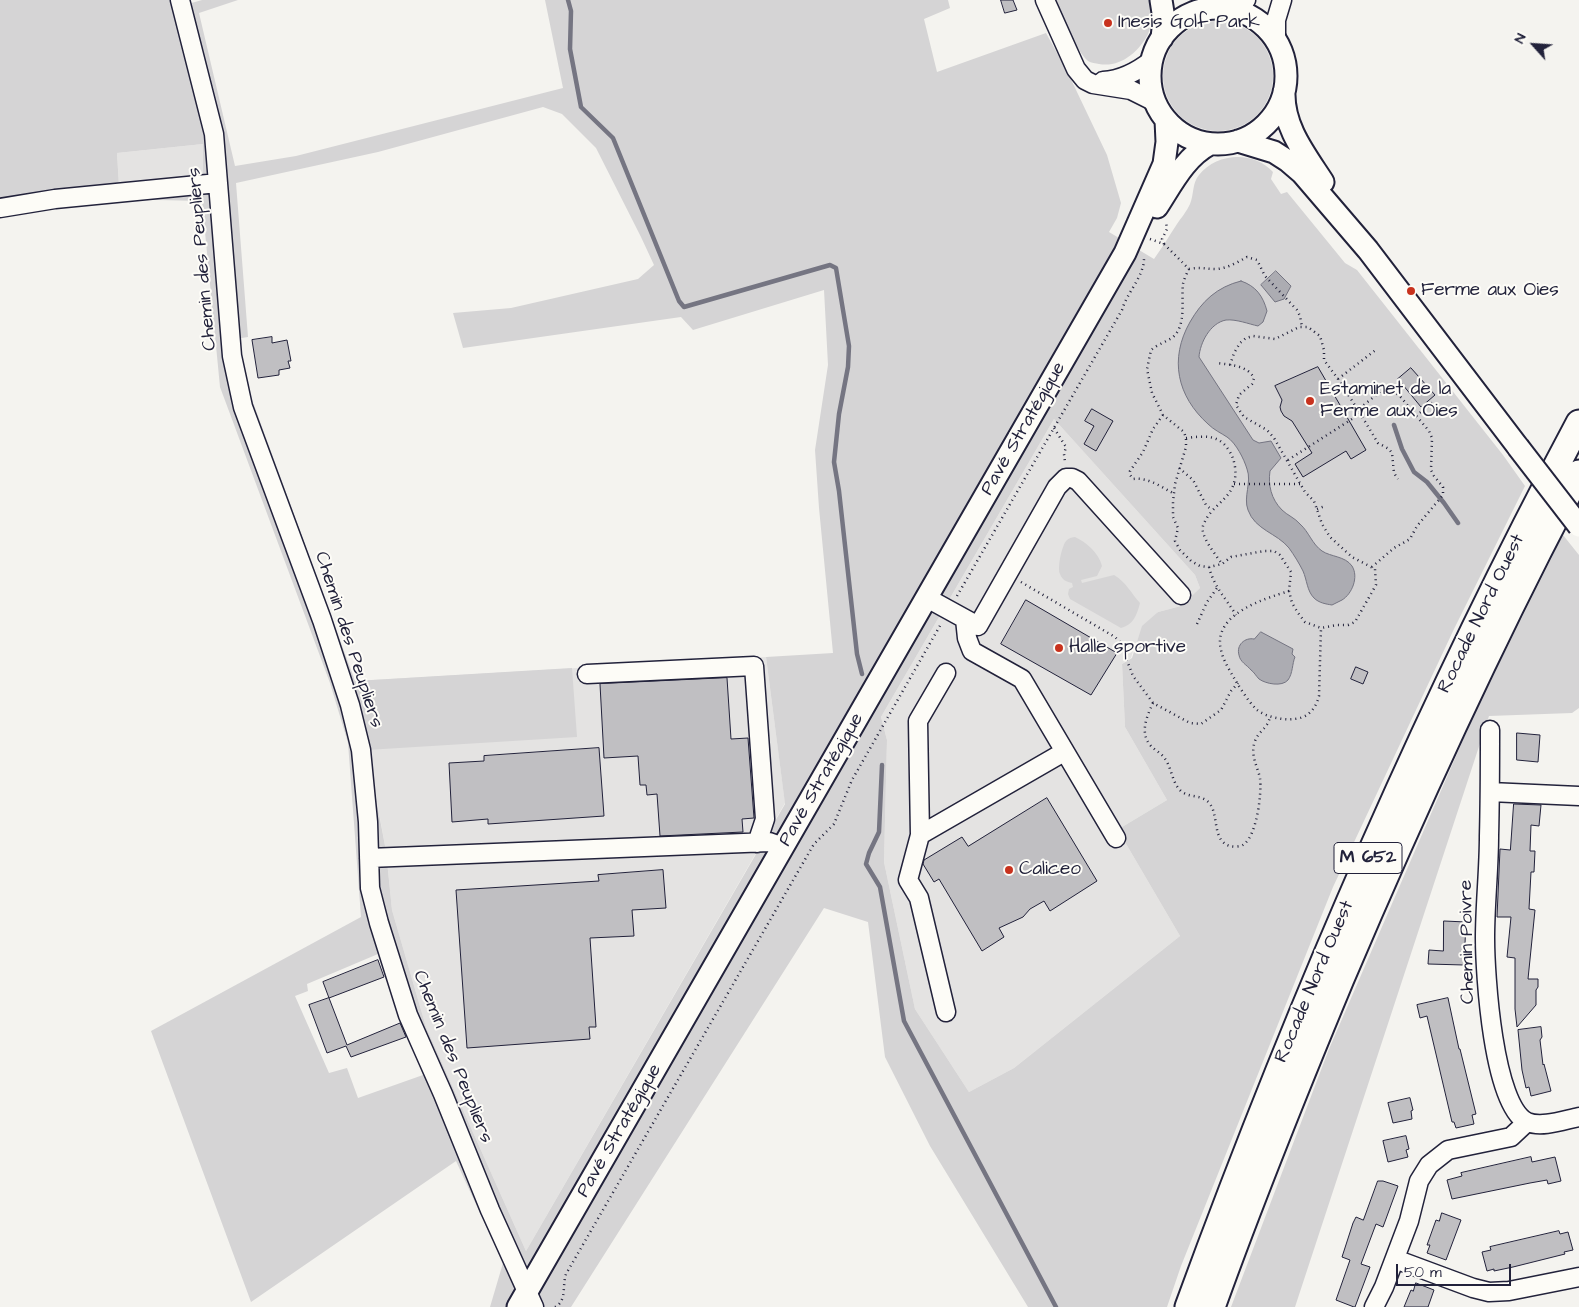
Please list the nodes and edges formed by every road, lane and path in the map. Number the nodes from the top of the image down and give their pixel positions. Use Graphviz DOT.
graph roads {
  1 [pos="180,0"];
  2 [pos="1046,0"];
  3 [pos="1161,0"];
  4 [pos="1246,0"];
  5 [pos="1282,0"];
  6 [pos="1208,6"];
  7 [pos="1162,38"];
  8 [pos="1276,40"];
  9 [pos="1152,60"];
  10 [pos="1076,69"];
  11 [pos="1284,90"];
  12 [pos="1155,102"];
  13 [pos="1166,120"];
  14 [pos="1238,141"];
  15 [pos="1210,144"];
  16 [pos="218,183"];
  17 [pos="0,208"];
  18 [pos="1166,220"];
  19 [pos="1141,232"];
  20 [pos="1164,244"];
  21 [pos="1368,250"];
  22 [pos="1126,253"];
  23 [pos="1144,268"];
  24 [pos="1189,269"];
  25 [pos="1302,327"];
  26 [pos="1377,349"];
  27 [pos="1216,363"];
  28 [pos="1230,365"];
  29 [pos="1338,378"];
  30 [pos="1433,402"];
  31 [pos="1358,410"];
  32 [pos="1163,414"];
  33 [pos="1416,416"];
  34 [pos="1579,423"];
  35 [pos="1054,428"];
  36 [pos="1186,438"];
  37 [pos="1288,460"];
  38 [pos="1179,468"];
  39 [pos="1579,473"];
  40 [pos="1066,478"];
  41 [pos="1398,479"];
  42 [pos="1234,484"];
  43 [pos="1301,484"];
  44 [pos="1174,494"];
  45 [pos="1325,506"];
  46 [pos="1317,509"];
  47 [pos="1212,510"];
  48 [pos="1579,526"];
  49 [pos="1222,564"];
  50 [pos="1209,567"];
  51 [pos="1372,567"];
  52 [pos="1007,575"];
  53 [pos="1217,588"];
  54 [pos="1289,591"];
  55 [pos="1181,594"];
  56 [pos="927,598"];
  57 [pos="949,610"];
  58 [pos="1236,615"];
  59 [pos="965,619"];
  60 [pos="1197,624"];
  61 [pos="1321,628"];
  62 [pos="946,673"];
  63 [pos="587,674"];
  64 [pos="1238,683"];
  65 [pos="1154,703"];
  66 [pos="1270,716"];
  67 [pos="1490,730"];
  68 [pos="1064,752"];
  69 [pos="1490,792"];
  70 [pos="1579,796"];
  71 [pos="920,835"];
  72 [pos="1116,838"];
  73 [pos="757,843"];
  74 [pos="783,847"];
  75 [pos="369,858"];
  76 [pos="946,1012"];
  77 [pos="1579,1117"];
  78 [pos="1527,1122"];
  79 [pos="1395,1259"];
  80 [pos="1579,1277"];
  81 [pos="528,1303"];
  82 [pos="555,1307"];
  83 [pos="1188,1307"];
  84 [pos="1212,1307"];
  85 [pos="1374,1307"];
  1 -- 16 [label="street, Chemin des Peupliers"];
  2 -- 10 [label="street"];
  3 -- 7 [label="main road"];
  4 -- 6 [label="street"];
  5 -- 8 [label="street"];
  6 -- 7 [label="main road"];
  6 -- 8 [label="main road"];
  7 -- 9 [label="main road"];
  8 -- 11 [label="main road"];
  9 -- 10 [label="street"];
  9 -- 12 [label="main road"];
  10 -- 12 [label="street"];
  11 -- 14 [label="main road"];
  11 -- 21 [label="main road"];
  12 -- 13 [label="main road"];
  13 -- 15 [label="main road"];
  13 -- 22 [label="main road, Pavé Stratégique"];
  14 -- 15 [label="main road"];
  14 -- 21 [label="main road"];
  15 -- 19 [label="main road, Pavé Stratégique"];
  16 -- 17 [label="street"];
  16 -- 75 [label="street, Chemin des Peupliers"];
  18 -- 20 [label="path"];
  19 -- 20 [label="path"];
  19 -- 22 [label="main road, Pavé Stratégique"];
  20 -- 24 [label="path"];
  21 -- 48 [label="main road, bridge"];
  22 -- 56 [label="main road, Pavé Stratégique"];
  23 -- 35 [label="path"];
  24 -- 25 [label="path"];
  24 -- 32 [label="path"];
  25 -- 28 [label="path"];
  25 -- 29 [label="path"];
  26 -- 29 [label="path"];
  27 -- 28 [label="path"];
  28 -- 37 [label="path"];
  29 -- 31 [label="path"];
  30 -- 33 [label="path"];
  31 -- 33 [label="path"];
  31 -- 37 [label="path"];
  31 -- 41 [label="path"];
  32 -- 36 [label="path"];
  32 -- 44 [label="path"];
  33 -- 51 [label="path"];
  34 -- 83 [label="highway, Rocade Nord Ouest / M 652"];
  35 -- 40 [label="path"];
  35 -- 57 [label="path"];
  36 -- 38 [label="path"];
  36 -- 42 [label="path"];
  37 -- 43 [label="path"];
  38 -- 44 [label="path"];
  38 -- 47 [label="path"];
  39 -- 84 [label="highway, Rocade Nord Ouest / M 652"];
  40 -- 52 [label="street"];
  40 -- 55 [label="street"];
  42 -- 43 [label="path"];
  42 -- 47 [label="path"];
  43 -- 46 [label="path"];
  44 -- 50 [label="path"];
  45 -- 46 [label="path"];
  46 -- 51 [label="path"];
  47 -- 49 [label="path"];
  49 -- 50 [label="path"];
  49 -- 54 [label="path"];
  50 -- 53 [label="path"];
  51 -- 61 [label="path"];
  52 -- 59 [label="street"];
  52 -- 65 [label="path"];
  53 -- 58 [label="path"];
  53 -- 60 [label="path"];
  54 -- 58 [label="path"];
  54 -- 61 [label="path"];
  56 -- 57 [label="street"];
  56 -- 74 [label="main road, Pavé Stratégique"];
  57 -- 59 [label="street"];
  57 -- 82 [label="path"];
  58 -- 64 [label="path"];
  59 -- 68 [label="street"];
  61 -- 66 [label="path"];
  62 -- 71 [label="street"];
  63 -- 73 [label="street"];
  64 -- 65 [label="path"];
  64 -- 66 [label="path"];
  65 -- 66 [label="path"];
  67 -- 69 [label="street, Chemin Poivre"];
  68 -- 71 [label="street"];
  68 -- 72 [label="street"];
  69 -- 70 [label="street"];
  69 -- 78 [label="street, Chemin Poivre"];
  71 -- 76 [label="street"];
  73 -- 74 [label="street"];
  73 -- 75 [label="street"];
  74 -- 81 [label="main road, Pavé Stratégique"];
  75 -- 81 [label="street, Chemin des Peupliers"];
  77 -- 78 [label="street"];
  78 -- 79 [label="street"];
  79 -- 80 [label="street"];
  79 -- 85 [label="street"];
}
